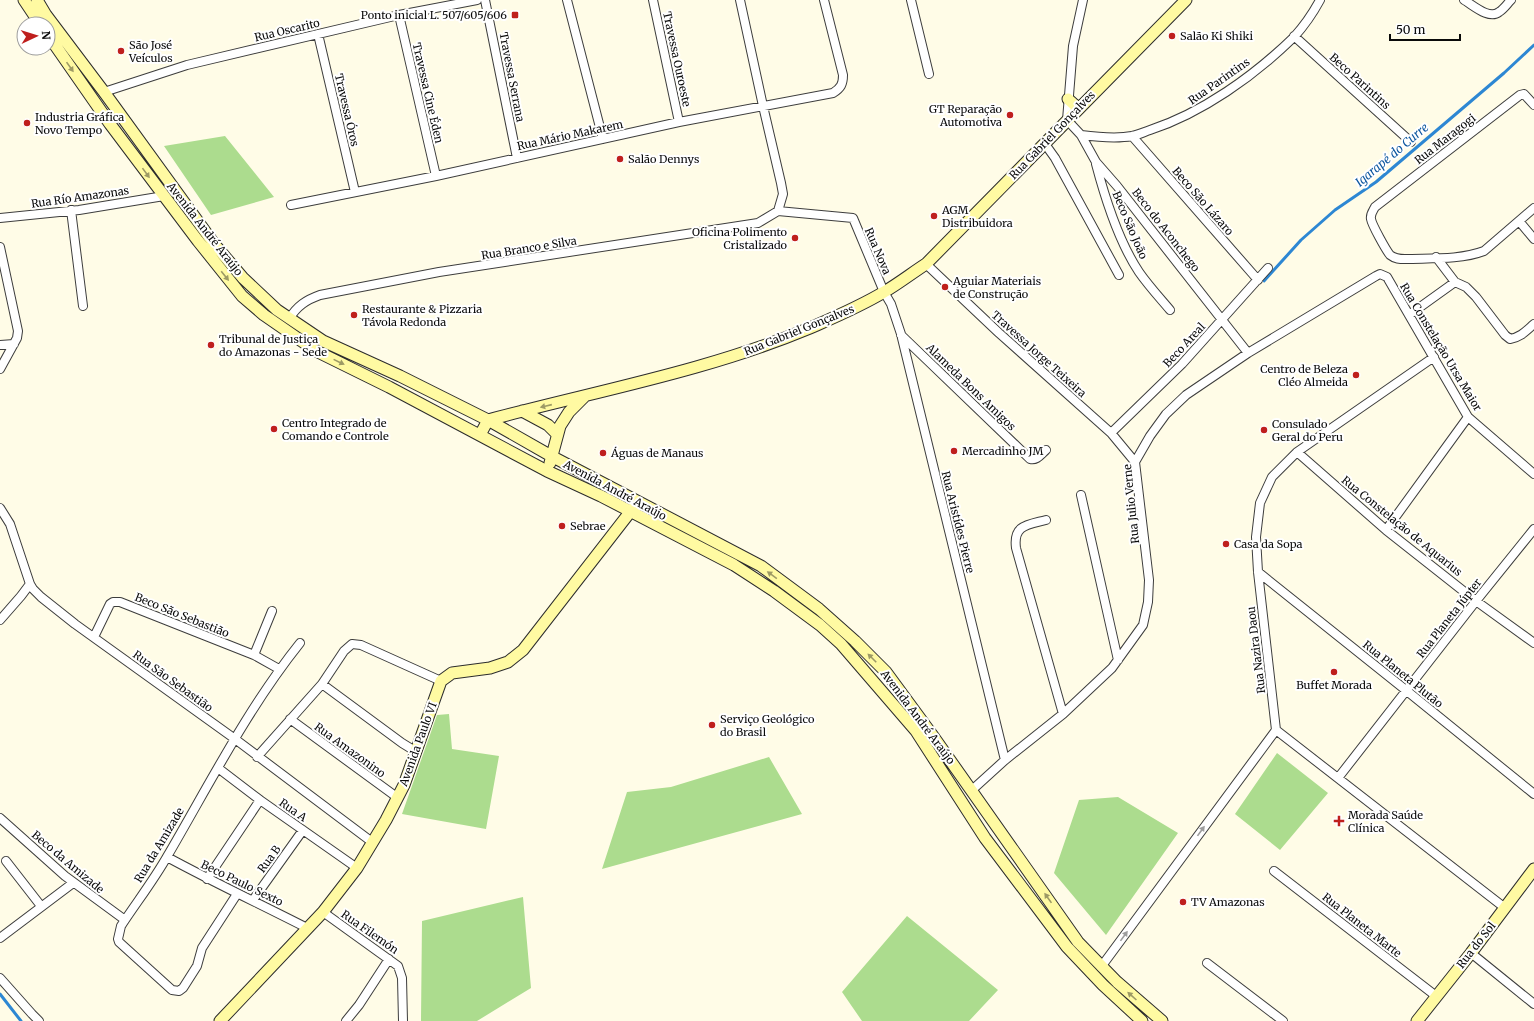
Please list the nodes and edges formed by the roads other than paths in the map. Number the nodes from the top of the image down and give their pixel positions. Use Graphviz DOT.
graph roads {
  1 [pos="24,0"];
  2 [pos="37,0"];
  3 [pos="477,0"];
  4 [pos="486,0"];
  5 [pos="567,0"];
  6 [pos="653,0"];
  7 [pos="740,0"];
  8 [pos="824,0"];
  9 [pos="911,0"];
  10 [pos="1083,0"];
  11 [pos="1186,0"];
  12 [pos="1320,0"];
  13 [pos="1464,0"];
  14 [pos="1511,0"];
  15 [pos="399,15"];
  16 [pos="35,16"];
  17 [pos="318,34"];
  18 [pos="1294,36"];
  19 [pos="56,46"];
  20 [pos="929,74"];
  21 [pos="104,92"];
  22 [pos="1068,99"];
  23 [pos="1534,105"];
  24 [pos="763,106"];
  25 [pos="1078,108"];
  26 [pos="1067,120"];
  27 [pos="679,122"];
  28 [pos="1081,135"];
  29 [pos="1132,136"];
  30 [pos="603,139"];
  31 [pos="1411,142"];
  32 [pos="1045,144"];
  33 [pos="517,158"];
  34 [pos="1096,162"];
  35 [pos="436,176"];
  36 [pos="355,192"];
  37 [pos="164,196"];
  38 [pos="291,205"];
  39 [pos="1534,208"];
  40 [pos="72,210"];
  41 [pos="778,211"];
  42 [pos="0,218"];
  43 [pos="1519,220"];
  44 [pos="1534,239"];
  45 [pos="0,247"];
  46 [pos="1436,258"];
  47 [pos="926,264"];
  48 [pos="1268,268"];
  49 [pos="1119,276"];
  50 [pos="1387,277"];
  51 [pos="1258,280"];
  52 [pos="4,282"];
  53 [pos="1455,282"];
  54 [pos="884,292"];
  55 [pos="83,306"];
  56 [pos="1170,310"];
  57 [pos="1409,315"];
  58 [pos="289,319"];
  59 [pos="1221,320"];
  60 [pos="1534,324"];
  61 [pos="901,334"];
  62 [pos="14,344"];
  63 [pos="0,345"];
  64 [pos="1248,353"];
  65 [pos="1434,357"];
  66 [pos="0,369"];
  67 [pos="584,397"];
  68 [pos="522,411"];
  69 [pos="1468,417"];
  70 [pos="488,420"];
  71 [pos="1111,433"];
  72 [pos="557,434"];
  73 [pos="480,435"];
  74 [pos="1046,450"];
  75 [pos="1296,452"];
  76 [pos="553,457"];
  77 [pos="1135,462"];
  78 [pos="547,471"];
  79 [pos="1534,474"];
  80 [pos="1081,495"];
  81 [pos="638,502"];
  82 [pos="0,508"];
  83 [pos="631,512"];
  84 [pos="1046,520"];
  85 [pos="0,524"];
  86 [pos="10,524"];
  87 [pos="1386,530"];
  88 [pos="1534,530"];
  89 [pos="1258,572"];
  90 [pos="30,584"];
  91 [pos="1476,601"];
  92 [pos="272,611"];
  93 [pos="0,620"];
  94 [pos="94,637"];
  95 [pos="300,643"];
  96 [pos="1534,644"];
  97 [pos="254,656"];
  98 [pos="1118,660"];
  99 [pos="279,669"];
  100 [pos="441,681"];
  101 [pos="322,684"];
  102 [pos="1407,690"];
  103 [pos="1063,714"];
  104 [pos="290,719"];
  105 [pos="1276,730"];
  106 [pos="235,739"];
  107 [pos="415,751"];
  108 [pos="257,757"];
  109 [pos="1005,760"];
  110 [pos="218,768"];
  111 [pos="1338,778"];
  112 [pos="972,790"];
  113 [pos="1534,794"];
  114 [pos="398,798"];
  115 [pos="260,800"];
  116 [pos="0,818"];
  117 [pos="303,830"];
  118 [pos="372,842"];
  119 [pos="167,857"];
  120 [pos="6,861"];
  121 [pos="357,868"];
  122 [pos="1534,869"];
  123 [pos="1274,871"];
  124 [pos="207,879"];
  125 [pos="73,883"];
  126 [pos="237,894"];
  127 [pos="253,900"];
  128 [pos="41,906"];
  129 [pos="1505,908"];
  130 [pos="323,912"];
  131 [pos="125,920"];
  132 [pos="307,928"];
  133 [pos="0,938"];
  134 [pos="1471,953"];
  135 [pos="389,959"];
  136 [pos="1207,963"];
  137 [pos="1101,967"];
  138 [pos="0,978"];
  139 [pos="1436,996"];
  140 [pos="1534,1004"];
  141 [pos="39,1021"];
  142 [pos="220,1021"];
  143 [pos="346,1021"];
  144 [pos="403,1021"];
  145 [pos="1142,1021"];
  146 [pos="1162,1021"];
  147 [pos="1283,1021"];
  148 [pos="1417,1021"];
  1 -- 16 [label="main road"];
  2 -- 21 [label="main road, Avenida André Araújo"];
  3 -- 15 [label="street, Rua Oscarito"];
  4 -- 33 [label="street, Travessa Serrana"];
  5 -- 30 [label="street"];
  6 -- 27 [label="street, Travessa Ouroeste"];
  7 -- 24 [label="street"];
  8 -- 24 [label="street, Rua Mário Makarem"];
  9 -- 20 [label="street"];
  10 -- 22 [label="street"];
  11 -- 25 [label="main road, Rua Gabriel Gonçalves"];
  12 -- 18 [label="street, Rua Parintins"];
  13 -- 14 [label="street"];
  15 -- 17 [label="street, Rua Oscarito"];
  15 -- 35 [label="street, Travessa Cine Éden"];
  17 -- 21 [label="street, Rua Oscarito"];
  17 -- 36 [label="street, Travessa Óros"];
  18 -- 29 [label="street, Rua Parintins"];
  18 -- 31 [label="street, Beco Parintins"];
  19 -- 37 [label="main road, Avenida André Araújo, one-way"];
  21 -- 58 [label="main road, Avenida André Araújo"];
  22 -- 25 [label="main road"];
  22 -- 26 [label="street"];
  23 -- 46 [label="street, Rua Maragogi"];
  24 -- 27 [label="street, Rua Mário Makarem"];
  24 -- 41 [label="street"];
  25 -- 26 [label="main road, Rua Gabriel Gonçalves"];
  26 -- 28 [label="street, Beco do Aconchego"];
  26 -- 32 [label="main road, Rua Gabriel Gonçalves"];
  27 -- 30 [label="street, Rua Mário Makarem"];
  28 -- 29 [label="street, Rua Parintins"];
  28 -- 34 [label="street, Beco do Aconchego"];
  29 -- 51 [label="street, Beco São Lázaro"];
  30 -- 33 [label="street, Rua Mário Makarem"];
  32 -- 47 [label="main road, Rua Gabriel Gonçalves"];
  32 -- 49 [label="street"];
  33 -- 35 [label="street, Rua Mário Makarem"];
  34 -- 56 [label="street, Beco São João"];
  34 -- 59 [label="street, Beco do Aconchego"];
  35 -- 36 [label="street, Rua Mário Makarem"];
  36 -- 38 [label="street, Rua Mário Makarem"];
  37 -- 40 [label="street, Rua Río Amazonas"];
  37 -- 73 [label="main road, Avenida André Araújo, one-way"];
  39 -- 43 [label="street"];
  40 -- 42 [label="street, Rua Río Amazonas"];
  40 -- 55 [label="street"];
  41 -- 54 [label="street, Rua Nova"];
  41 -- 58 [label="street, Rua Branco e Silva"];
  43 -- 44 [label="street"];
  43 -- 46 [label="street"];
  45 -- 52 [label="street"];
  46 -- 53 [label="street"];
  47 -- 54 [label="main road, Rua Gabriel Gonçalves"];
  47 -- 71 [label="street, Travessa Jorge Teixeira"];
  48 -- 51 [label="street, Beco Areal"];
  50 -- 57 [label="street, Rua Constelação Ursa Maior"];
  50 -- 64 [label="street, Rua Julio Verne"];
  51 -- 59 [label="street, Beco Areal"];
  52 -- 62 [label="street"];
  53 -- 57 [label="street"];
  53 -- 60 [label="street"];
  54 -- 61 [label="street, Rua Aristídes Pierre"];
  54 -- 67 [label="main road, Rua Gabriel Gonçalves"];
  57 -- 65 [label="street, Rua Constelação Ursa Maior"];
  58 -- 70 [label="main road, Avenida André Araújo"];
  59 -- 64 [label="street, Beco do Aconchego"];
  59 -- 71 [label="street, Beco Areal"];
  61 -- 74 [label="street, Alameda Bons Amigos"];
  61 -- 109 [label="street, Rua Aristídes Pierre"];
  62 -- 63 [label="street"];
  62 -- 66 [label="street"];
  64 -- 77 [label="street, Rua Julio Verne"];
  65 -- 69 [label="street, Rua Constelação Ursa Maior"];
  65 -- 75 [label="street, Rua Nazira Daou"];
  67 -- 68 [label="main road, Rua Gabriel Gonçalves, one-way"];
  67 -- 72 [label="main road"];
  68 -- 70 [label="main road, Rua Gabriel Gonçalves"];
  68 -- 72 [label="main road"];
  69 -- 79 [label="street, Rua Constelação Ursa Maior"];
  69 -- 87 [label="street"];
  70 -- 73 [label="main road"];
  70 -- 76 [label="main road, Avenida André Araújo"];
  71 -- 77 [label="street, Travessa Jorge Teixeira"];
  72 -- 76 [label="main road"];
  73 -- 78 [label="main road, Avenida André Araújo"];
  75 -- 87 [label="street, Rua Constelação de Aquarius"];
  75 -- 89 [label="street, Rua Nazira Daou"];
  76 -- 78 [label="main road"];
  76 -- 81 [label="main road, Avenida André Araújo"];
  77 -- 98 [label="street, Rua Julio Verne"];
  78 -- 83 [label="main road, Avenida André Araújo"];
  80 -- 98 [label="street"];
  81 -- 83 [label="main road"];
  112 -- 81 [label="main road, Avenida André Araújo, one-way"];
  82 -- 86 [label="street, Rua São Sebastião"];
  83 -- 100 [label="main road"];
  83 -- 145 [label="main road, Avenida André Araújo"];
  84 -- 103 [label="street"];
  85 -- 86 [label="street"];
  86 -- 90 [label="street, Rua São Sebastião"];
  87 -- 91 [label="street, Rua Constelação de Aquarius"];
  88 -- 91 [label="street, Rua Planeta Júpter"];
  89 -- 102 [label="street, Rua Planeta Plutão"];
  89 -- 105 [label="street, Rua Nazira Daou"];
  90 -- 93 [label="street"];
  90 -- 94 [label="street, Rua São Sebastião"];
  91 -- 96 [label="street, Rua Constelação de Aquarius"];
  91 -- 102 [label="street, Rua Planeta Júpter"];
  92 -- 97 [label="street"];
  94 -- 97 [label="street, Beco São Sebastião"];
  94 -- 106 [label="street, Rua São Sebastião"];
  95 -- 99 [label="street"];
  97 -- 99 [label="street, Beco São Sebastião"];
  98 -- 103 [label="street, Rua Julio Verne"];
  99 -- 106 [label="street"];
  100 -- 101 [label="street"];
  100 -- 107 [label="main road, Avenida Paulo VI"];
  101 -- 104 [label="street"];
  101 -- 107 [label="street"];
  102 -- 111 [label="street, Rua Planeta Júpter"];
  102 -- 113 [label="street, Rua Planeta Plutão"];
  103 -- 109 [label="street, Rua Julio Verne"];
  104 -- 108 [label="street"];
  104 -- 114 [label="street, Rua Amazonino"];
  105 -- 111 [label="street"];
  137 -- 105 [label="street, one-way"];
  106 -- 108 [label="street, Rua São Sebastião"];
  106 -- 110 [label="street, Rua da Amizade"];
  107 -- 114 [label="main road, Avenida Paulo VI"];
  108 -- 118 [label="street, Rua São Sebastião"];
  109 -- 112 [label="street, Rua Julio Verne"];
  110 -- 115 [label="street, Rua A"];
  110 -- 119 [label="street, Rua da Amizade"];
  111 -- 129 [label="street"];
  137 -- 112 [label="main road, Avenida André Araújo, one-way"];
  114 -- 118 [label="main road, Avenida Paulo VI"];
  115 -- 117 [label="street, Rua A"];
  115 -- 124 [label="street"];
  116 -- 125 [label="street, Beco da Amizade"];
  117 -- 121 [label="street, Rua A"];
  117 -- 127 [label="street, Rua B"];
  118 -- 121 [label="main road, Avenida Paulo VI"];
  119 -- 124 [label="street, Beco Paulo Sexto"];
  119 -- 131 [label="street, Rua da Amizade"];
  120 -- 128 [label="street"];
  121 -- 130 [label="main road, Avenida Paulo VI"];
  122 -- 129 [label="main road, Rua do Sol"];
  123 -- 139 [label="street, Rua Planeta Marte"];
  124 -- 126 [label="street, Beco Paulo Sexto"];
  125 -- 128 [label="street"];
  125 -- 131 [label="street, Beco da Amizade"];
  126 -- 127 [label="street, Beco Paulo Sexto"];
  126 -- 131 [label="street, Rua da Amizade"];
  127 -- 132 [label="street, Beco Paulo Sexto"];
  128 -- 133 [label="street"];
  129 -- 134 [label="main road, Rua do Sol"];
  130 -- 132 [label="main road, Avenida Paulo VI"];
  130 -- 135 [label="street, Rua Filemón"];
  132 -- 142 [label="main road, Avenida Paulo VI"];
  134 -- 139 [label="main road, Rua do Sol"];
  134 -- 140 [label="street"];
  135 -- 143 [label="street"];
  135 -- 144 [label="street, Rua Filemón"];
  136 -- 147 [label="street"];
  146 -- 137 [label="main road, Avenida André Araújo, one-way"];
  138 -- 141 [label="street"];
  139 -- 148 [label="main road, Rua do Sol"];
}
